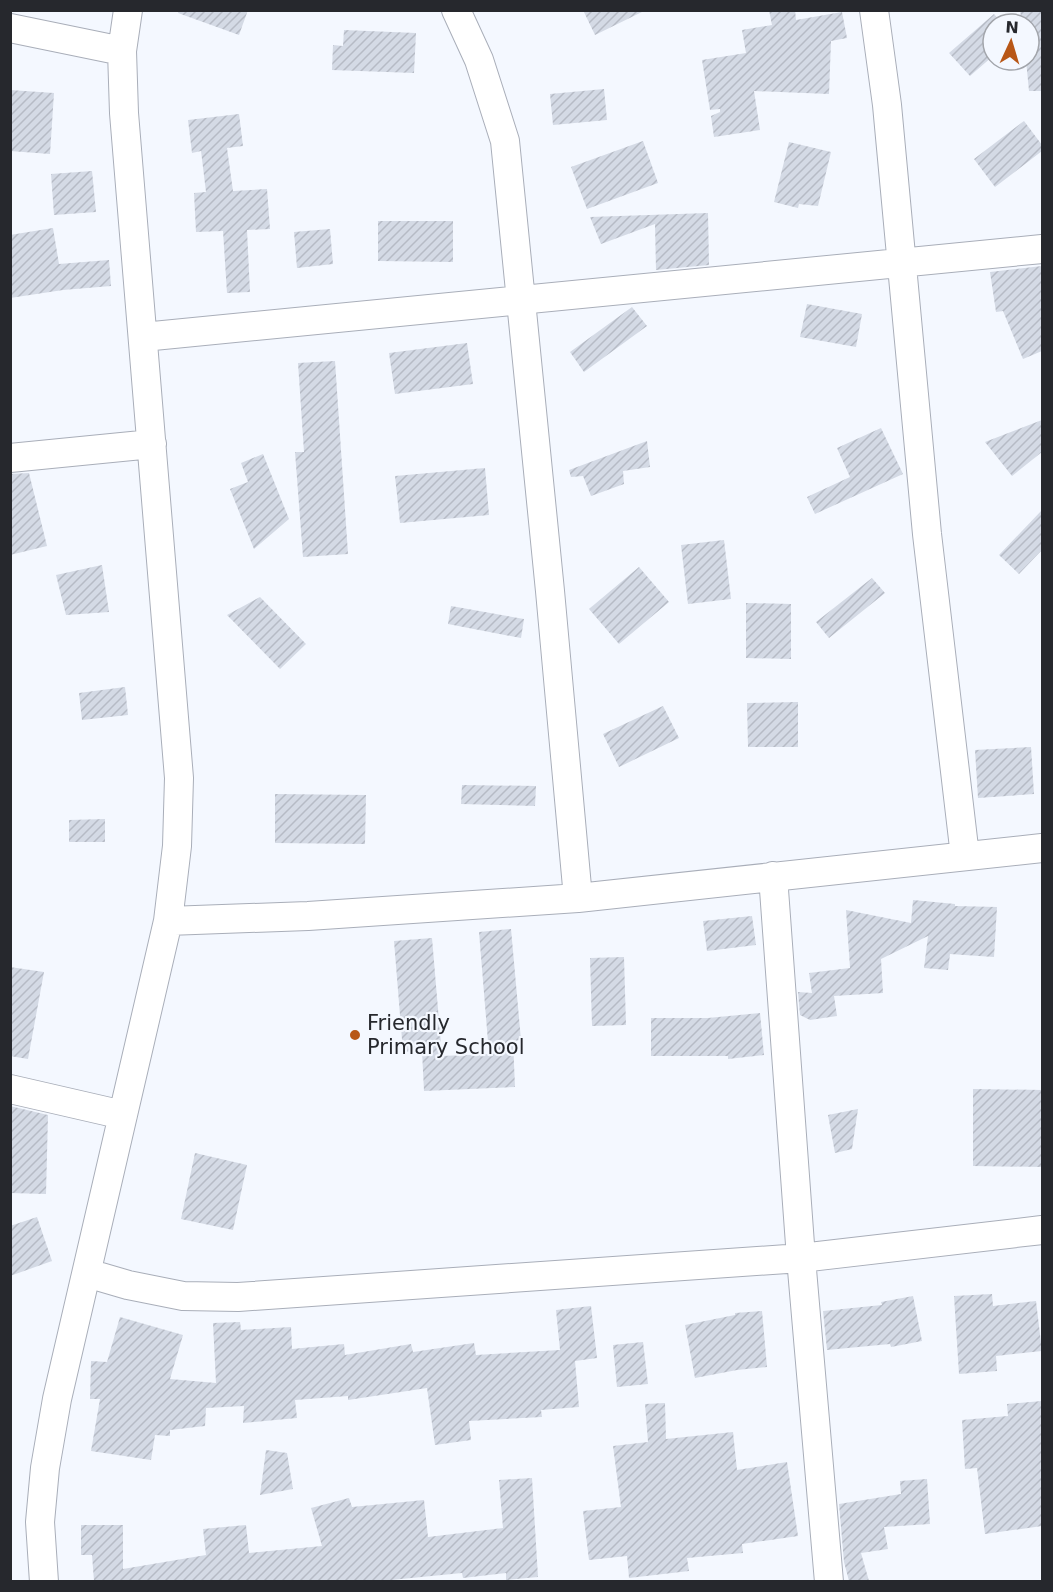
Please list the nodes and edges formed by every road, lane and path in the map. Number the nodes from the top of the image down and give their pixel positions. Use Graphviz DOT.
graph roads {
  1 [pos="128,10"];
  2 [pos="456,10"];
  3 [pos="874,10"];
  4 [pos="10,28"];
  5 [pos="122,51"];
  6 [pos="1042,249"];
  7 [pos="902,263"];
  8 [pos="521,301"];
  9 [pos="143,337"];
  10 [pos="152,444"];
  11 [pos="10,458"];
  12 [pos="1042,848"];
  13 [pos="965,856"];
  14 [pos="773,876"];
  15 [pos="578,898"];
  16 [pos="168,921"];
  17 [pos="10,1089"];
  18 [pos="123,1115"];
  19 [pos="1042,1230"];
  20 [pos="801,1258"];
  21 [pos="87,1273"];
  22 [pos="44,1581"];
  23 [pos="829,1581"];
  1 -- 5 [label="street"];
  2 -- 8 [label="street"];
  3 -- 7 [label="street"];
  4 -- 5 [label="street"];
  5 -- 9 [label="street"];
  6 -- 7 [label="street"];
  7 -- 8 [label="street"];
  7 -- 13 [label="street"];
  8 -- 9 [label="street"];
  8 -- 15 [label="street"];
  9 -- 10 [label="street"];
  10 -- 11 [label="street"];
  10 -- 16 [label="street"];
  12 -- 13 [label="street"];
  13 -- 14 [label="street"];
  14 -- 15 [label="street"];
  14 -- 20 [label="street"];
  15 -- 16 [label="street"];
  16 -- 18 [label="street"];
  17 -- 18 [label="street"];
  18 -- 21 [label="street"];
  19 -- 20 [label="street"];
  20 -- 21 [label="street"];
  20 -- 23 [label="street"];
  21 -- 22 [label="street"];
}
